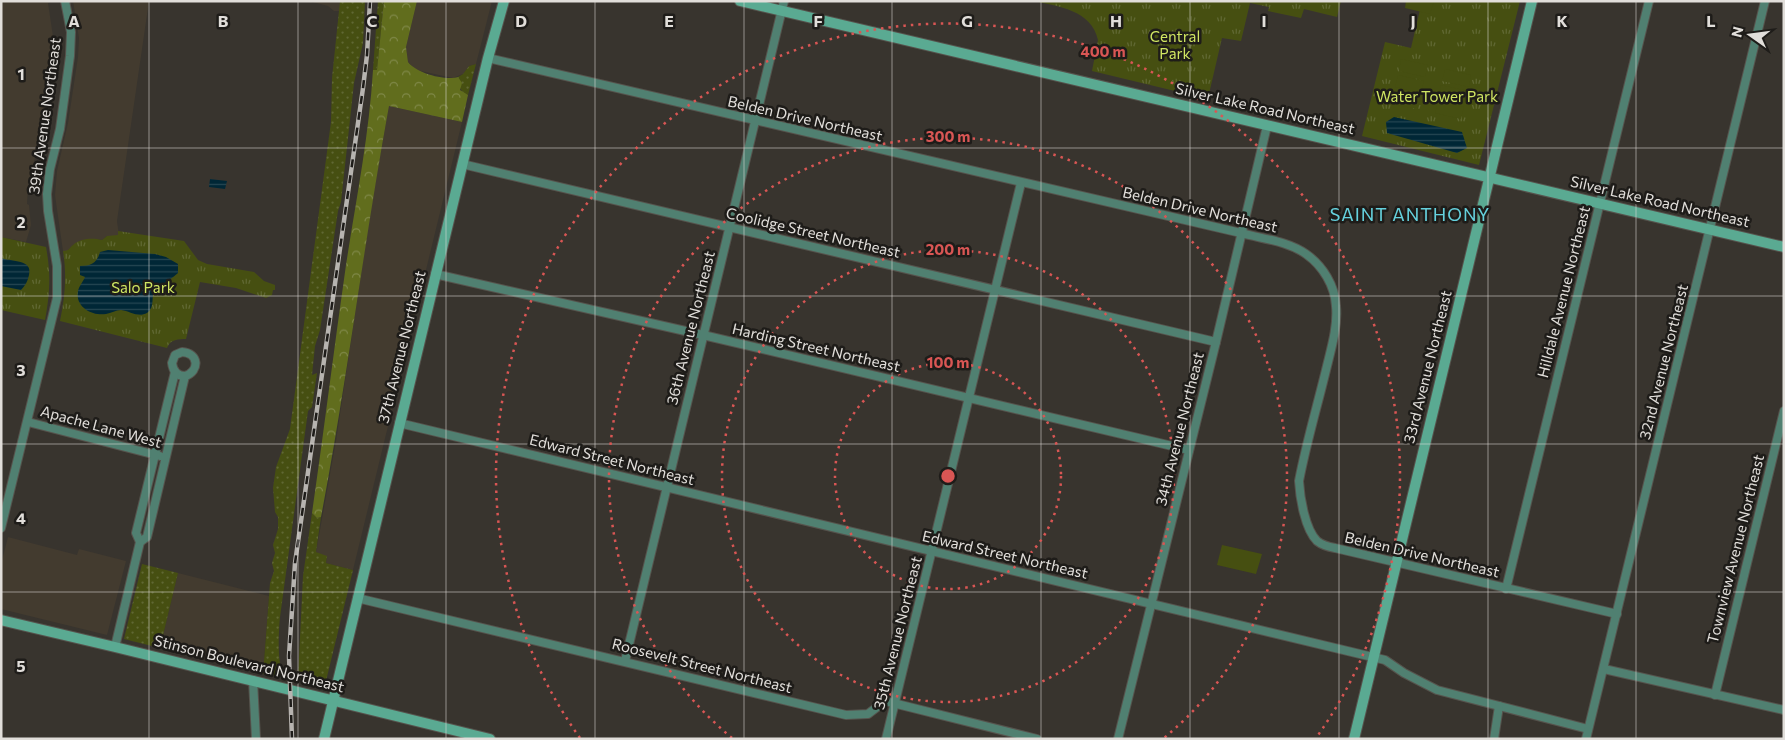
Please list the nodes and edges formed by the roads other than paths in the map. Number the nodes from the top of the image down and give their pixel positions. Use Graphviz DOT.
graph roads {
  1 [pos="65,1"];
  2 [pos="504,1"];
  3 [pos="740,1"];
  4 [pos="1532,1"];
  5 [pos="1649,1"];
  6 [pos="1765,1"];
  7 [pos="782,6"];
  8 [pos="488,58"];
  9 [pos="754,121"];
  10 [pos="1267,126"];
  11 [pos="462,164"];
  12 [pos="1490,177"];
  13 [pos="1021,183"];
  14 [pos="1600,204"];
  15 [pos="729,228"];
  16 [pos="1710,230"];
  17 [pos="1241,233"];
  18 [pos="1784,247"];
  19 [pos="436,274"];
  20 [pos="995,290"];
  21 [pos="703,335"];
  22 [pos="1216,342"];
  23 [pos="175,372"];
  24 [pos="185,376"];
  25 [pos="969,398"];
  26 [pos="1784,411"];
  27 [pos="28,422"];
  28 [pos="399,423"];
  29 [pos="1189,450"];
  30 [pos="155,455"];
  31 [pos="166,458"];
  32 [pos="667,487"];
  33 [pos="1,528"];
  34 [pos="140,542"];
  35 [pos="932,552"];
  36 [pos="1396,563"];
  37 [pos="1506,588"];
  38 [pos="356,598"];
  39 [pos="1152,604"];
  40 [pos="1617,614"];
  41 [pos="1,620"];
  42 [pos="115,646"];
  43 [pos="1373,657"];
  44 [pos="625,661"];
  45 [pos="1604,669"];
  46 [pos="253,680"];
  47 [pos="1715,695"];
  48 [pos="333,700"];
  49 [pos="895,704"];
  50 [pos="1499,706"];
  51 [pos="1784,710"];
  52 [pos="1588,729"];
  53 [pos="256,739"];
  54 [pos="324,739"];
  55 [pos="490,739"];
  56 [pos="886,739"];
  57 [pos="1037,739"];
  58 [pos="1118,739"];
  59 [pos="1354,739"];
  60 [pos="1494,739"];
  61 [pos="1586,739"];
  1 -- 27 [label="street, 39th Avenue Northeast"];
  2 -- 8 [label="street, 37th Avenue Northeast"];
  3 -- 7 [label="street, Silver Lake Road Northeast"];
  4 -- 12 [label="street, 33rd Avenue Northeast"];
  5 -- 14 [label="street, Hilldale Avenue Northeast"];
  6 -- 16 [label="street, 32nd Avenue Northeast"];
  7 -- 9 [label="street, 36th Avenue Northeast"];
  7 -- 10 [label="street, Silver Lake Road Northeast"];
  8 -- 9 [label="street, Belden Drive Northeast"];
  8 -- 11 [label="street, 37th Avenue Northeast"];
  9 -- 13 [label="street, Belden Drive Northeast"];
  9 -- 15 [label="street, 36th Avenue Northeast"];
  10 -- 12 [label="street, Silver Lake Road Northeast"];
  10 -- 17 [label="street, 34th Avenue Northeast"];
  11 -- 15 [label="street, Coolidge Street Northeast"];
  11 -- 19 [label="street, 37th Avenue Northeast"];
  12 -- 14 [label="street, Silver Lake Road Northeast"];
  12 -- 36 [label="street, 33rd Avenue Northeast"];
  13 -- 17 [label="street, Belden Drive Northeast"];
  13 -- 20 [label="street, 35th Avenue Northeast"];
  14 -- 16 [label="street, Silver Lake Road Northeast"];
  14 -- 37 [label="street, Hilldale Avenue Northeast"];
  15 -- 20 [label="street, Coolidge Street Northeast"];
  15 -- 21 [label="street, 36th Avenue Northeast"];
  16 -- 18 [label="street, Silver Lake Road Northeast"];
  16 -- 40 [label="street, 32nd Avenue Northeast"];
  17 -- 22 [label="street, 34th Avenue Northeast"];
  17 -- 36 [label="street, Belden Drive Northeast"];
  19 -- 21 [label="street, Harding Street Northeast"];
  19 -- 28 [label="street, 37th Avenue Northeast"];
  20 -- 22 [label="street, Coolidge Street Northeast"];
  20 -- 25 [label="street, 35th Avenue Northeast"];
  21 -- 25 [label="street, Harding Street Northeast"];
  21 -- 32 [label="street, 36th Avenue Northeast"];
  22 -- 29 [label="street, 34th Avenue Northeast"];
  23 -- 24 [label="street"];
  23 -- 24 [label="street"];
  23 -- 30 [label="street"];
  24 -- 31 [label="street"];
  25 -- 29 [label="street, Harding Street Northeast"];
  25 -- 35 [label="street, 35th Avenue Northeast"];
  26 -- 47 [label="street, Townview Avenue Northeast"];
  27 -- 30 [label="street, Apache Lane West"];
  27 -- 33 [label="street, 39th Avenue Northeast"];
  28 -- 32 [label="street, Edward Street Northeast"];
  28 -- 38 [label="street, 37th Avenue Northeast"];
  29 -- 39 [label="street, 34th Avenue Northeast"];
  30 -- 31 [label="street, Apache Lane West"];
  30 -- 34 [label="street"];
  31 -- 34 [label="street"];
  32 -- 35 [label="street, Edward Street Northeast"];
  32 -- 44 [label="street, 36th Avenue Northeast"];
  34 -- 42 [label="street"];
  35 -- 39 [label="street, Edward Street Northeast"];
  35 -- 49 [label="street, 35th Avenue Northeast"];
  36 -- 37 [label="street, Belden Drive Northeast"];
  36 -- 43 [label="street, 33rd Avenue Northeast"];
  37 -- 40 [label="street, Belden Drive Northeast"];
  38 -- 44 [label="street, Roosevelt Street Northeast"];
  38 -- 48 [label="street, 37th Avenue Northeast"];
  39 -- 43 [label="street, Edward Street Northeast"];
  39 -- 58 [label="street, 34th Avenue Northeast"];
  40 -- 45 [label="street, 32nd Avenue Northeast"];
  41 -- 42 [label="street, Stinson Boulevard Northeast"];
  42 -- 46 [label="street, Stinson Boulevard Northeast"];
  43 -- 50 [label="street, Edward Street Northeast"];
  43 -- 59 [label="street, 33rd Avenue Northeast"];
  44 -- 49 [label="street, Roosevelt Street Northeast"];
  45 -- 47 [label="street"];
  45 -- 52 [label="street, 32nd Avenue Northeast"];
  46 -- 48 [label="street, Stinson Boulevard Northeast"];
  46 -- 53 [label="street"];
  47 -- 51 [label="street"];
  48 -- 54 [label="street, 37th Avenue Northeast"];
  48 -- 55 [label="street, Stinson Boulevard Northeast"];
  49 -- 56 [label="street, 35th Avenue Northeast"];
  49 -- 57 [label="street, Roosevelt Street Northeast"];
  50 -- 52 [label="street, Edward Street Northeast"];
  50 -- 60 [label="street"];
  52 -- 61 [label="street"];
}
